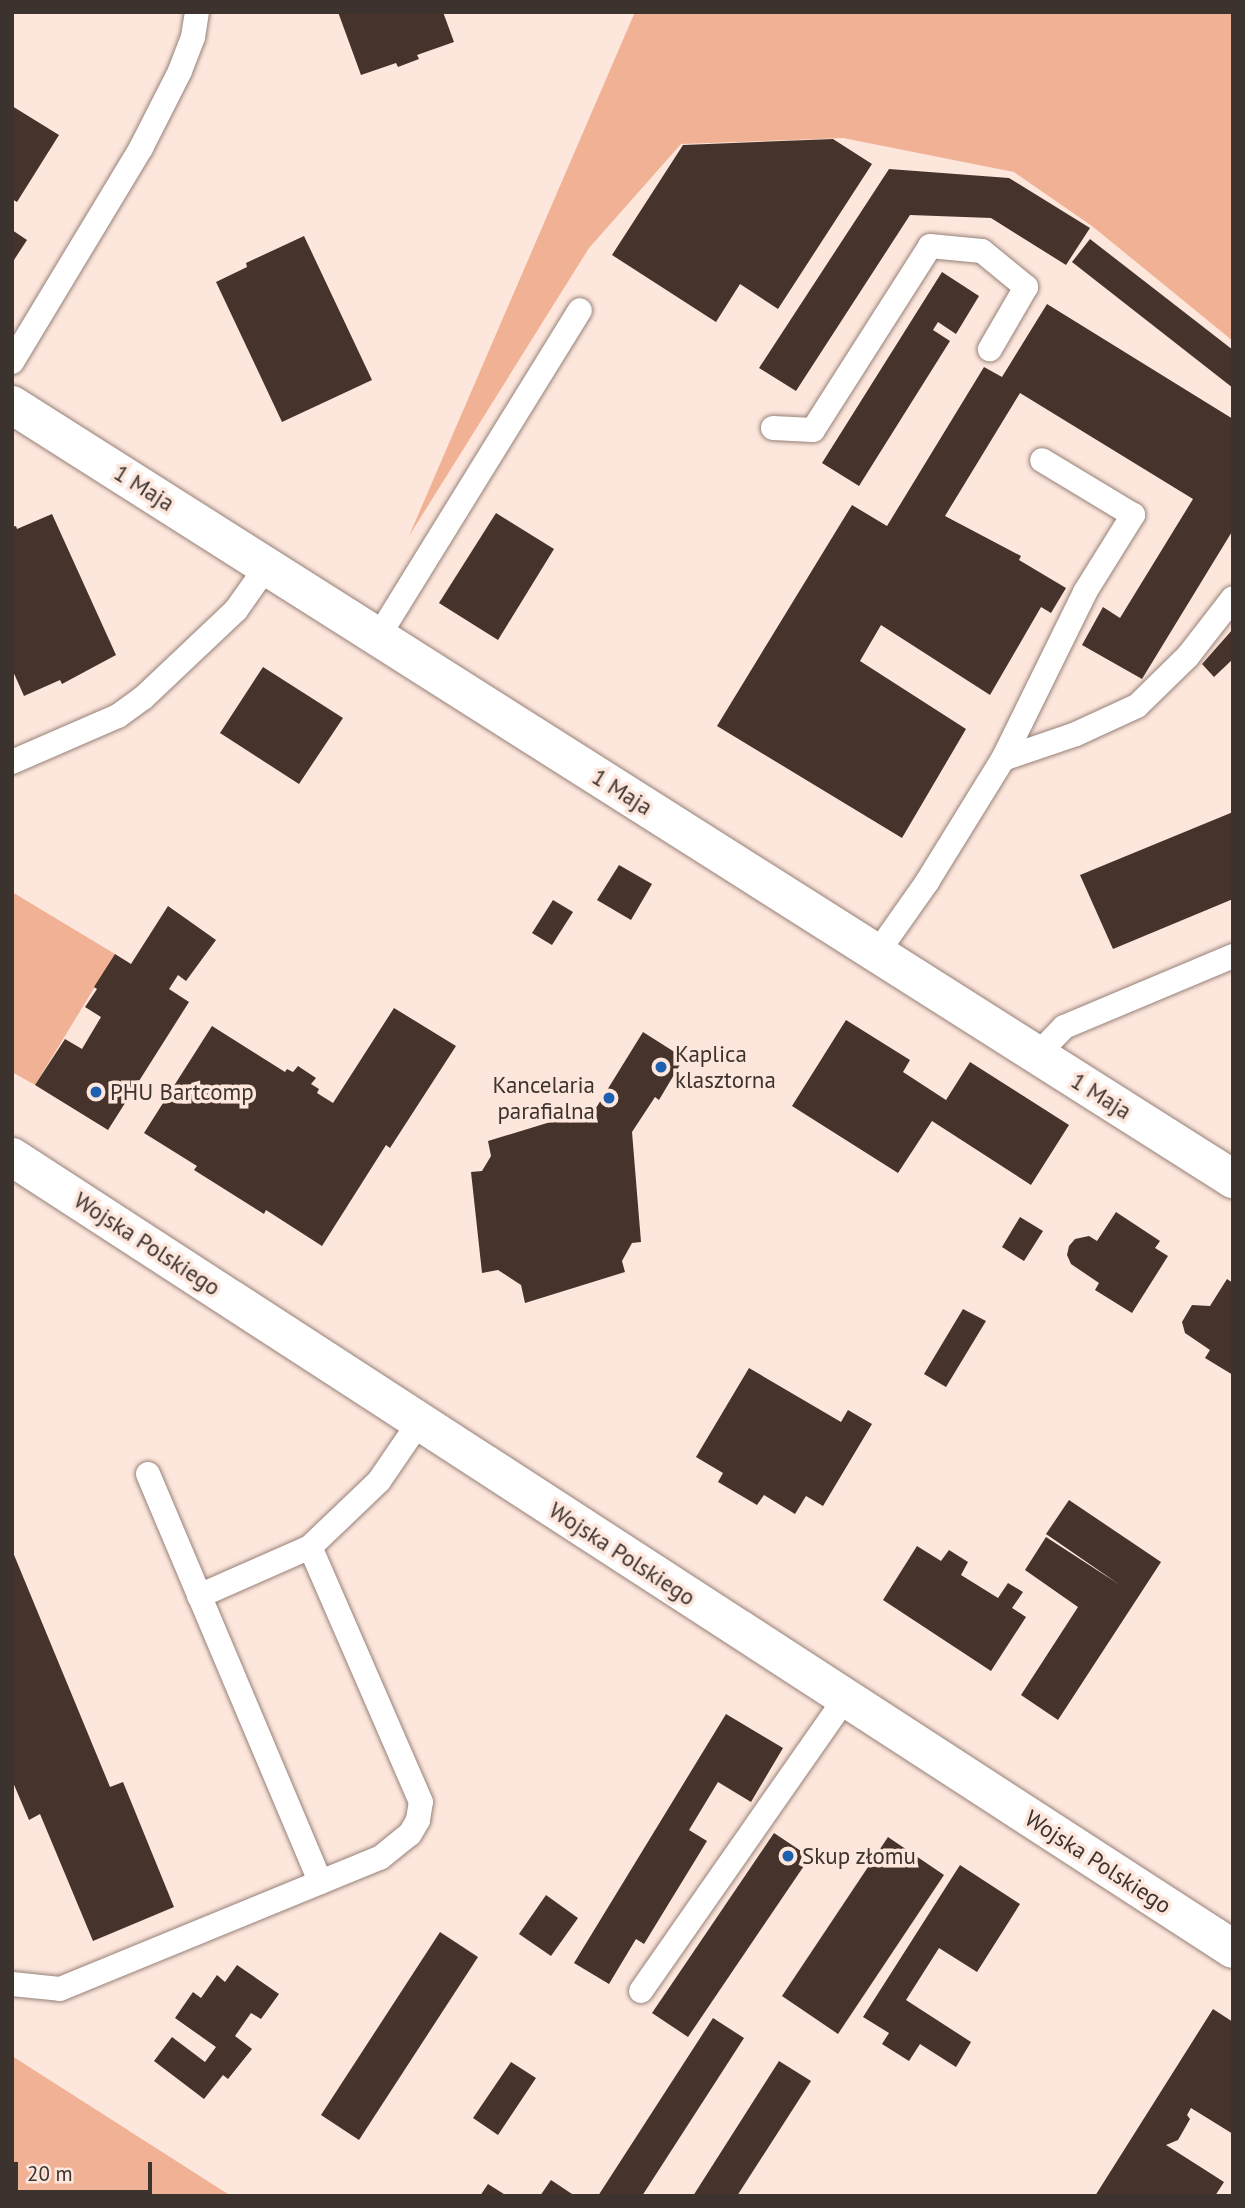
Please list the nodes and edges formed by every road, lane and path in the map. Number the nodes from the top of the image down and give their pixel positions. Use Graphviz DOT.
graph roads {
  1 [pos="197,12"];
  2 [pos="580,310"];
  3 [pos="990,349"];
  4 [pos="12,362"];
  5 [pos="12,405"];
  6 [pos="773,428"];
  7 [pos="1042,460"];
  8 [pos="267,566"];
  9 [pos="1233,598"];
  10 [pos="378,637"];
  11 [pos="1003,759"];
  12 [pos="12,762"];
  13 [pos="877,953"];
  14 [pos="1233,956"];
  15 [pos="1037,1055"];
  16 [pos="12,1157"];
  17 [pos="1233,1179"];
  18 [pos="420,1421"];
  19 [pos="148,1474"];
  20 [pos="310,1547"];
  21 [pos="199,1595"];
  22 [pos="845,1699"];
  23 [pos="320,1882"];
  24 [pos="1233,1949"];
  25 [pos="12,1984"];
  26 [pos="641,1991"];
  1 -- 4 [label="lane"];
  2 -- 10 [label="lane"];
  3 -- 6 [label="lane"];
  5 -- 8 [label="street, 1 Maja"];
  7 -- 11 [label="lane"];
  8 -- 10 [label="street, 1 Maja"];
  8 -- 12 [label="lane"];
  9 -- 11 [label="lane"];
  10 -- 13 [label="street, 1 Maja"];
  11 -- 13 [label="lane"];
  13 -- 15 [label="street, 1 Maja"];
  14 -- 15 [label="lane"];
  15 -- 17 [label="street, 1 Maja"];
  16 -- 18 [label="street, Wojska Polskiego"];
  18 -- 20 [label="lane"];
  18 -- 22 [label="street, Wojska Polskiego"];
  19 -- 21 [label="lane"];
  20 -- 21 [label="lane"];
  20 -- 23 [label="lane"];
  21 -- 23 [label="lane"];
  22 -- 24 [label="street, Wojska Polskiego"];
  22 -- 26 [label="lane"];
  23 -- 25 [label="lane"];
}
